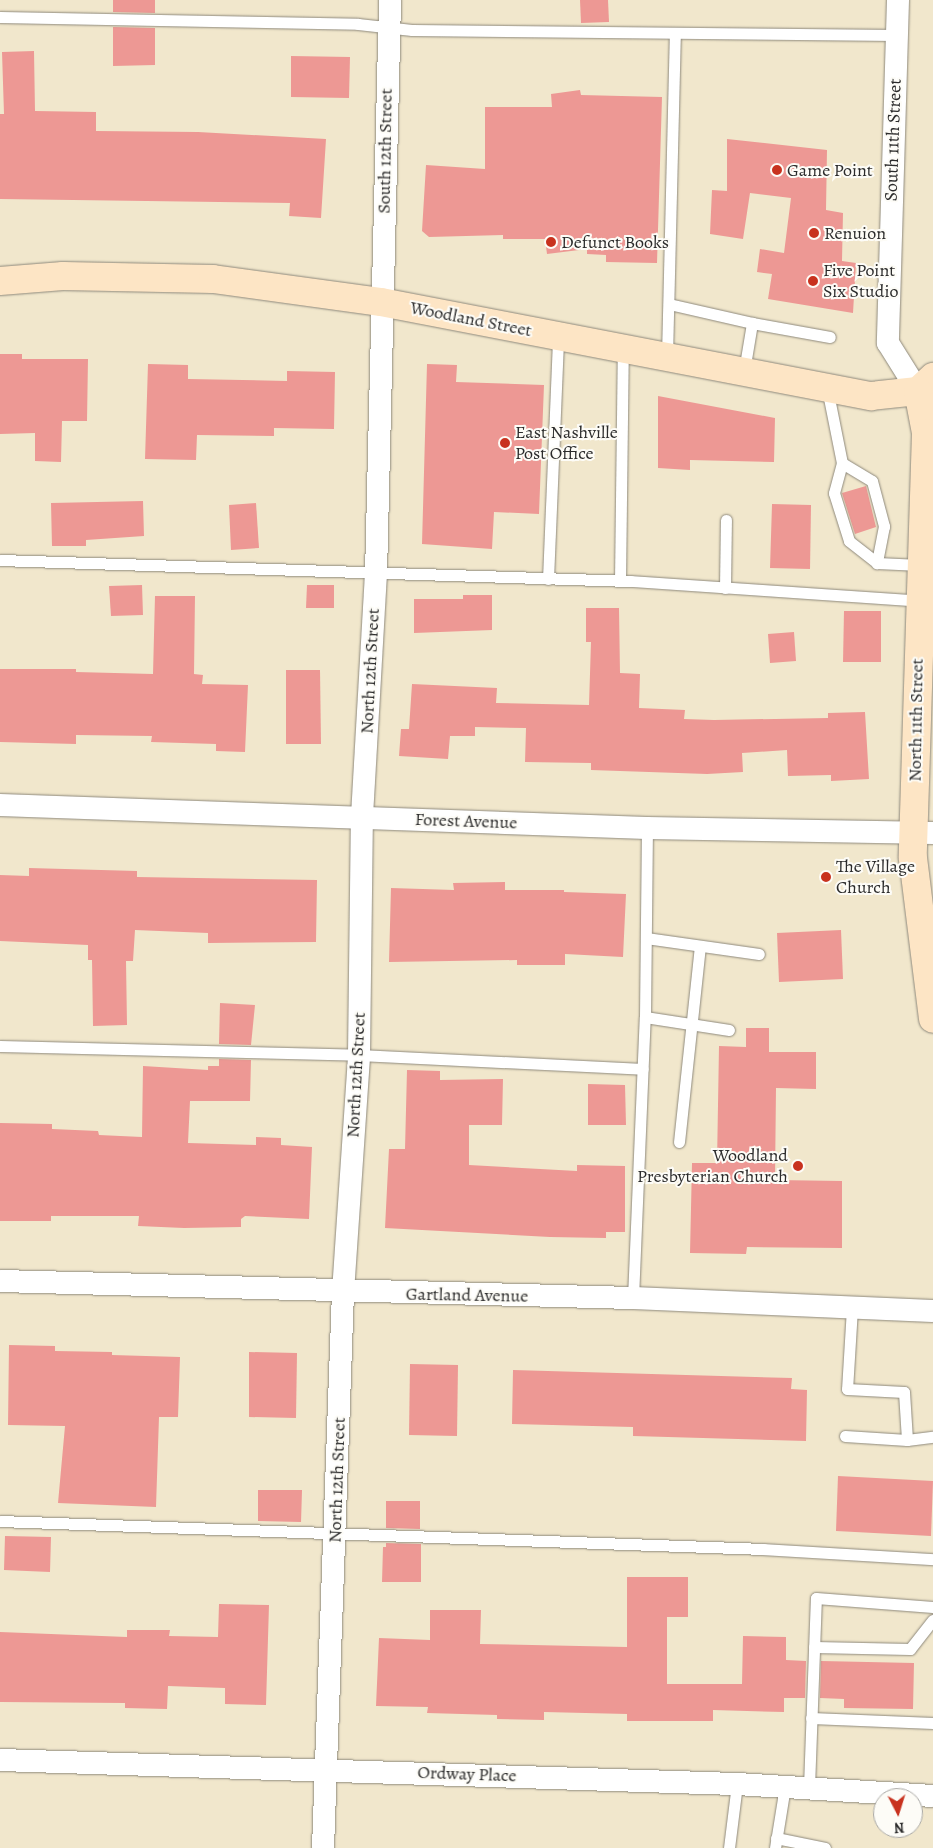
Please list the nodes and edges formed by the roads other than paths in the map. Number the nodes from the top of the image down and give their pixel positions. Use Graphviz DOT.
graph roads {
  1 [pos="390,0"];
  2 [pos="898,0"];
  3 [pos="0,17"];
  4 [pos="388,29"];
  5 [pos="676,34"];
  6 [pos="896,35"];
  7 [pos="0,280"];
  8 [pos="381,302"];
  9 [pos="669,304"];
  10 [pos="752,323"];
  11 [pos="558,336"];
  12 [pos="830,337"];
  13 [pos="623,348"];
  14 [pos="667,356"];
  15 [pos="744,371"];
  16 [pos="827,388"];
  17 [pos="928,389"];
  18 [pos="842,463"];
  19 [pos="726,520"];
  20 [pos="928,520"];
  21 [pos="0,560"];
  22 [pos="877,563"];
  23 [pos="920,565"];
  24 [pos="376,574"];
  25 [pos="548,579"];
  26 [pos="620,581"];
  27 [pos="725,588"];
  28 [pos="926,601"];
  29 [pos="0,805"];
  30 [pos="362,816"];
  31 [pos="647,828"];
  32 [pos="923,833"];
  33 [pos="646,938"];
  34 [pos="700,946"];
  35 [pos="758,954"];
  36 [pos="645,1017"];
  37 [pos="933,1019"];
  38 [pos="692,1026"];
  39 [pos="729,1030"];
  40 [pos="0,1046"];
  41 [pos="359,1055"];
  42 [pos="643,1069"];
  43 [pos="679,1142"];
  44 [pos="0,1281"];
  45 [pos="343,1292"];
  46 [pos="633,1298"];
  47 [pos="852,1308"];
  48 [pos="933,1311"];
  49 [pos="844,1436"];
  50 [pos="933,1437"];
  51 [pos="907,1440"];
  52 [pos="0,1521"];
  53 [pos="335,1532"];
  54 [pos="933,1559"];
  55 [pos="933,1607"];
  56 [pos="933,1620"];
  57 [pos="814,1647"];
  58 [pos="811,1718"];
  59 [pos="933,1723"];
  60 [pos="0,1760"];
  61 [pos="326,1769"];
  62 [pos="737,1784"];
  63 [pos="785,1786"];
  64 [pos="809,1788"];
  65 [pos="933,1796"];
  66 [pos="775,1843"];
  67 [pos="324,1848"];
  68 [pos="729,1848"];
  69 [pos="826,1848"];
  1 -- 4 [label="street, South 12th Street"];
  2 -- 6 [label="street, South 11th Street"];
  3 -- 4 [label="lane"];
  4 -- 5 [label="lane"];
  4 -- 8 [label="street, South 12th Street"];
  5 -- 6 [label="lane"];
  5 -- 9 [label="lane"];
  6 -- 17 [label="street, South 11th Street"];
  7 -- 8 [label="street, Woodland Street"];
  8 -- 11 [label="street, Woodland Street"];
  8 -- 24 [label="street, North 12th Street"];
  9 -- 10 [label="lane"];
  9 -- 14 [label="lane"];
  10 -- 12 [label="lane"];
  10 -- 15 [label="lane"];
  11 -- 13 [label="street, Woodland Street"];
  11 -- 25 [label="lane"];
  13 -- 14 [label="street, Woodland Street"];
  13 -- 26 [label="lane"];
  14 -- 15 [label="street, Woodland Street"];
  15 -- 16 [label="street, Woodland Street"];
  16 -- 17 [label="street, Woodland Street"];
  16 -- 18 [label="lane"];
  17 -- 20 [label="street, North 11th Street"];
  18 -- 22 [label="lane"];
  18 -- 22 [label="lane"];
  19 -- 27 [label="lane"];
  20 -- 23 [label="street, North 11th Street"];
  21 -- 24 [label="lane"];
  22 -- 23 [label="lane"];
  23 -- 28 [label="street, North 11th Street"];
  24 -- 25 [label="lane"];
  24 -- 30 [label="street, North 12th Street"];
  25 -- 26 [label="lane"];
  26 -- 27 [label="lane"];
  27 -- 28 [label="lane"];
  28 -- 32 [label="street, North 11th Street"];
  29 -- 30 [label="street, Forest Avenue"];
  30 -- 31 [label="street, Forest Avenue"];
  30 -- 41 [label="street, North 12th Street"];
  31 -- 32 [label="street, Forest Avenue"];
  31 -- 33 [label="lane"];
  32 -- 37 [label="street, North 11th Street"];
  33 -- 34 [label="lane"];
  33 -- 36 [label="lane"];
  34 -- 35 [label="lane"];
  34 -- 38 [label="lane"];
  36 -- 38 [label="lane"];
  36 -- 42 [label="lane"];
  38 -- 39 [label="lane"];
  38 -- 43 [label="lane"];
  40 -- 41 [label="lane"];
  41 -- 42 [label="lane"];
  41 -- 45 [label="street, North 12th Street"];
  42 -- 46 [label="lane"];
  44 -- 45 [label="street, Gartland Avenue"];
  45 -- 46 [label="street, Gartland Avenue"];
  45 -- 53 [label="street, North 12th Street"];
  46 -- 47 [label="street, Gartland Avenue"];
  47 -- 48 [label="street, Gartland Avenue"];
  47 -- 51 [label="lane"];
  49 -- 51 [label="lane"];
  50 -- 51 [label="lane"];
  52 -- 53 [label="lane"];
  53 -- 54 [label="lane"];
  53 -- 61 [label="street, North 12th Street"];
  55 -- 57 [label="lane"];
  56 -- 57 [label="lane"];
  57 -- 58 [label="lane"];
  58 -- 59 [label="lane"];
  58 -- 64 [label="lane"];
  60 -- 61 [label="street, Ordway Place"];
  61 -- 62 [label="street, Ordway Place"];
  61 -- 67 [label="street, North 12th Street"];
  62 -- 63 [label="street, Ordway Place"];
  62 -- 68 [label="lane"];
  63 -- 64 [label="street, Ordway Place"];
  63 -- 66 [label="lane"];
  64 -- 65 [label="street, Ordway Place"];
  66 -- 69 [label="lane"];
}
